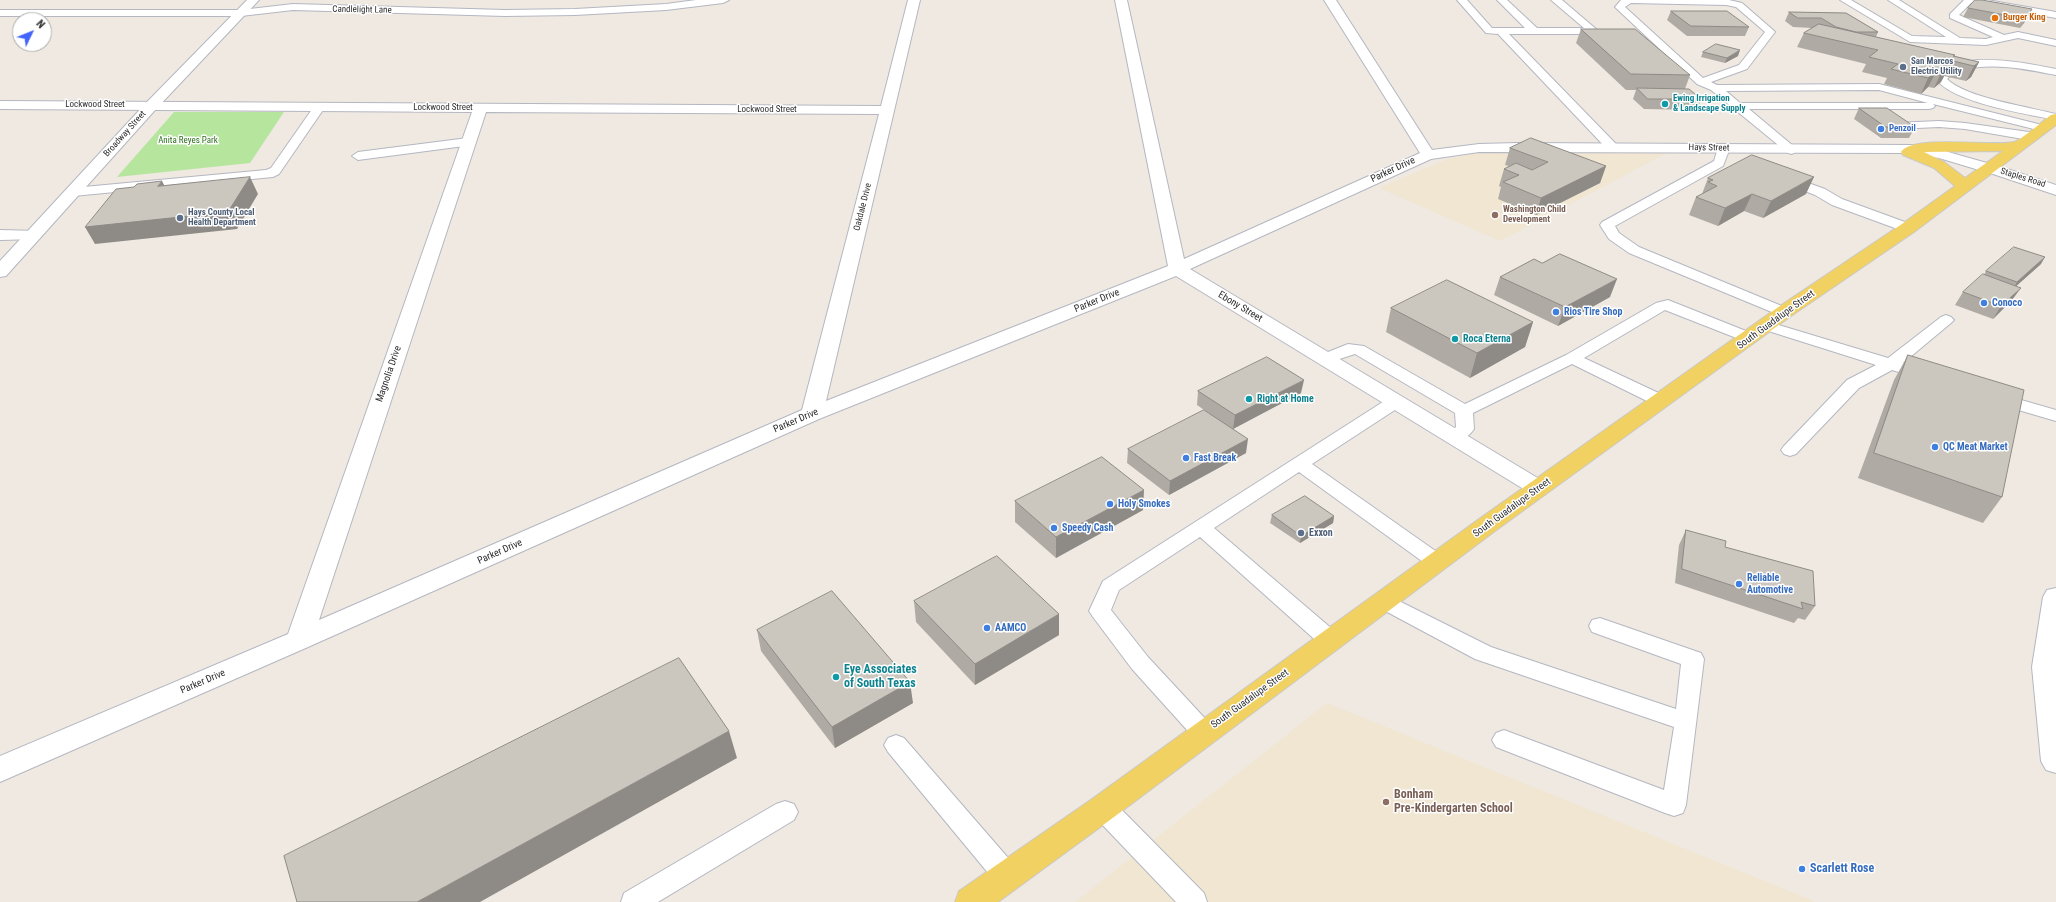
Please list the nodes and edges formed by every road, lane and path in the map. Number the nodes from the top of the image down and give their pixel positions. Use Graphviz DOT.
graph roads {
  1 [pos="253,0"];
  2 [pos="723,0"];
  3 [pos="914,0"];
  4 [pos="1121,0"];
  5 [pos="1330,0"];
  6 [pos="1462,0"];
  7 [pos="1502,0"];
  8 [pos="1556,0"];
  9 [pos="1845,0"];
  10 [pos="1893,0"];
  11 [pos="1970,0"];
  12 [pos="0,13"];
  13 [pos="242,13"];
  14 [pos="2056,15"];
  15 [pos="1501,31"];
  16 [pos="1534,31"];
  17 [pos="2003,38"];
  18 [pos="1959,41"];
  19 [pos="2056,43"];
  20 [pos="2056,72"];
  21 [pos="1701,82"];
  22 [pos="1715,88"];
  23 [pos="1941,103"];
  24 [pos="0,105"];
  25 [pos="151,106"];
  26 [pos="1738,106"];
  27 [pos="319,107"];
  28 [pos="480,108"];
  29 [pos="887,110"];
  30 [pos="1896,126"];
  31 [pos="2040,129"];
  32 [pos="468,142"];
  33 [pos="1612,147"];
  34 [pos="1792,150"];
  35 [pos="1907,150"];
  36 [pos="1722,153"];
  37 [pos="1428,155"];
  38 [pos="358,156"];
  39 [pos="1734,164"];
  40 [pos="1989,168"];
  41 [pos="1771,174"];
  42 [pos="1964,186"];
  43 [pos="2056,190"];
  44 [pos="73,192"];
  45 [pos="1908,228"];
  46 [pos="0,235"];
  47 [pos="33,235"];
  48 [pos="1177,269"];
  49 [pos="0,272"];
  50 [pos="1784,312"];
  51 [pos="1946,320"];
  52 [pos="1767,326"];
  53 [pos="1750,338"];
  54 [pos="1572,358"];
  55 [pos="1324,359"];
  56 [pos="1891,364"];
  57 [pos="1943,381"];
  58 [pos="1981,392"];
  59 [pos="1395,402"];
  60 [pos="1661,402"];
  61 [pos="1464,411"];
  62 [pos="812,414"];
  63 [pos="2056,416"];
  64 [pos="1454,437"];
  65 [pos="1790,450"];
  66 [pos="1299,463"];
  67 [pos="1538,488"];
  68 [pos="1201,528"];
  69 [pos="1437,562"];
  70 [pos="2056,597"];
  71 [pos="1383,601"];
  72 [pos="1600,626"];
  73 [pos="299,640"];
  74 [pos="1330,640"];
  75 [pos="2051,670"];
  76 [pos="1686,722"];
  77 [pos="1204,733"];
  78 [pos="1504,740"];
  79 [pos="896,745"];
  80 [pos="2056,761"];
  81 [pos="0,769"];
  82 [pos="1103,808"];
  83 [pos="785,812"];
  84 [pos="1007,876"];
  85 [pos="634,902"];
  86 [pos="971,902"];
  87 [pos="1194,902"];
  1 -- 13 [label="street, Broadway Street"];
  2 -- 13 [label="street, Candlelight Lane"];
  3 -- 29 [label="street, Oakdale Drive"];
  4 -- 48 [label="street"];
  5 -- 37 [label="street, Parker Drive"];
  6 -- 15 [label="lane"];
  7 -- 16 [label="lane"];
  8 -- 16 [label="lane"];
  9 -- 18 [label="lane"];
  10 -- 18 [label="lane"];
  11 -- 14 [label="lane"];
  11 -- 17 [label="lane"];
  12 -- 13 [label="street, Candlelight Lane"];
  13 -- 25 [label="street, Broadway Street"];
  15 -- 16 [label="lane"];
  15 -- 33 [label="lane"];
  17 -- 18 [label="lane"];
  17 -- 19 [label="lane"];
  20 -- 31 [label="lane"];
  21 -- 21 [label="lane"];
  21 -- 22 [label="lane"];
  22 -- 23 [label="lane"];
  22 -- 26 [label="lane"];
  23 -- 26 [label="lane"];
  23 -- 31 [label="lane"];
  24 -- 25 [label="street, Lockwood Street"];
  25 -- 27 [label="street, Lockwood Street"];
  25 -- 44 [label="street, Broadway Street"];
  26 -- 34 [label="lane"];
  27 -- 28 [label="street, Lockwood Street"];
  27 -- 44 [label="lane"];
  28 -- 29 [label="street, Lockwood Street"];
  28 -- 32 [label="street, Magnolia Drive"];
  29 -- 62 [label="street, Oakdale Drive"];
  30 -- 31 [label="lane"];
  31 -- 35 [label="main road"];
  31 -- 40 [label="main road, South Guadalupe Street"];
  32 -- 38 [label="lane"];
  32 -- 73 [label="street, Magnolia Drive"];
  33 -- 36 [label="street, Hays Street"];
  33 -- 37 [label="street, Hays Street"];
  34 -- 35 [label="street, Hays Street"];
  34 -- 36 [label="street, Hays Street"];
  35 -- 40 [label="street, Hays Street"];
  35 -- 42 [label="main road"];
  36 -- 39 [label="lane"];
  36 -- 50 [label="lane"];
  37 -- 48 [label="street, Parker Drive"];
  40 -- 42 [label="main road, South Guadalupe Street"];
  40 -- 43 [label="street, Staples Road"];
  41 -- 45 [label="lane"];
  42 -- 45 [label="main road, South Guadalupe Street"];
  44 -- 47 [label="street, Broadway Street"];
  45 -- 50 [label="main road, South Guadalupe Street"];
  46 -- 47 [label="street"];
  47 -- 49 [label="street, Broadway Street"];
  48 -- 55 [label="street, Ebony Street"];
  48 -- 62 [label="street, Parker Drive"];
  50 -- 52 [label="main road, South Guadalupe Street"];
  51 -- 56 [label="lane"];
  52 -- 53 [label="main road, South Guadalupe Street"];
  52 -- 56 [label="lane"];
  53 -- 54 [label="lane"];
  53 -- 60 [label="main road, South Guadalupe Street"];
  54 -- 60 [label="lane"];
  54 -- 61 [label="lane"];
  55 -- 59 [label="street, Ebony Street"];
  55 -- 61 [label="lane"];
  56 -- 57 [label="lane"];
  56 -- 65 [label="lane"];
  58 -- 63 [label="lane"];
  59 -- 64 [label="street, Ebony Street"];
  59 -- 66 [label="lane"];
  60 -- 67 [label="main road, South Guadalupe Street"];
  61 -- 64 [label="lane"];
  62 -- 73 [label="street, Parker Drive"];
  64 -- 67 [label="street, Ebony Street"];
  66 -- 68 [label="lane"];
  66 -- 69 [label="lane"];
  67 -- 69 [label="main road, South Guadalupe Street"];
  68 -- 74 [label="lane"];
  68 -- 77 [label="lane"];
  69 -- 71 [label="main road, South Guadalupe Street"];
  70 -- 75 [label="street"];
  71 -- 74 [label="main road, South Guadalupe Street"];
  71 -- 76 [label="lane"];
  72 -- 76 [label="lane"];
  73 -- 81 [label="street, Parker Drive"];
  74 -- 77 [label="main road, South Guadalupe Street"];
  75 -- 80 [label="street"];
  76 -- 78 [label="lane"];
  77 -- 82 [label="main road, South Guadalupe Street"];
  79 -- 84 [label="lane"];
  82 -- 84 [label="main road, South Guadalupe Street"];
  82 -- 87 [label="lane"];
  83 -- 85 [label="lane"];
  84 -- 86 [label="main road, South Guadalupe Street"];
}
